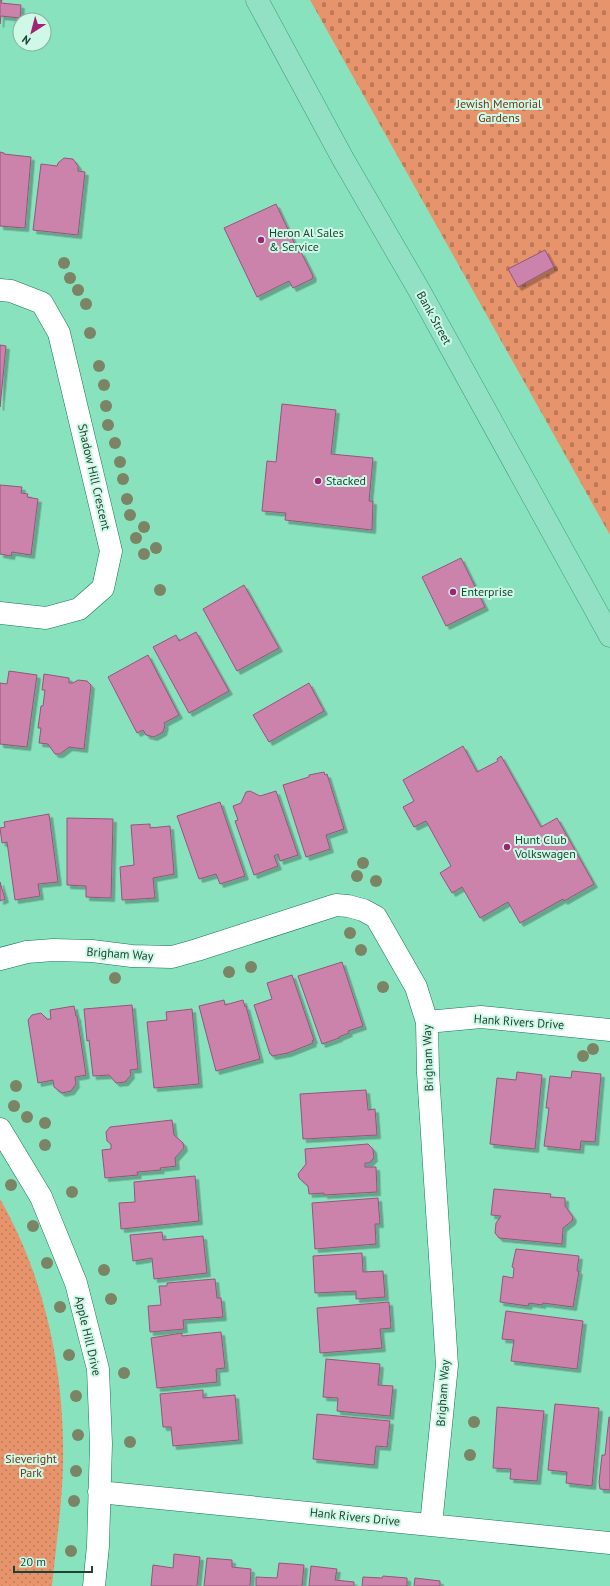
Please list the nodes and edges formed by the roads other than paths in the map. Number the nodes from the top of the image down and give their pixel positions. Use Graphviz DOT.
graph roads {
  1 [pos="257,0"];
  2 [pos="0,290"];
  3 [pos="0,613"];
  4 [pos="610,636"];
  5 [pos="0,959"];
  6 [pos="427,1022"];
  7 [pos="610,1030"];
  8 [pos="0,1129"];
  9 [pos="99,1492"];
  10 [pos="431,1525"];
  11 [pos="610,1543"];
  12 [pos="94,1586"];
  1 -- 4 [label="main road, Bank Street"];
  2 -- 3 [label="street, Shadow Hill Crescent"];
  5 -- 6 [label="street, Brigham Way"];
  6 -- 7 [label="street, Hank Rivers Drive"];
  6 -- 10 [label="street, Brigham Way"];
  8 -- 9 [label="street, Apple Hill Drive"];
  9 -- 10 [label="street, Hank Rivers Drive"];
  9 -- 12 [label="street, Apple Hill Drive"];
  10 -- 11 [label="street, Hank Rivers Drive"];
}
